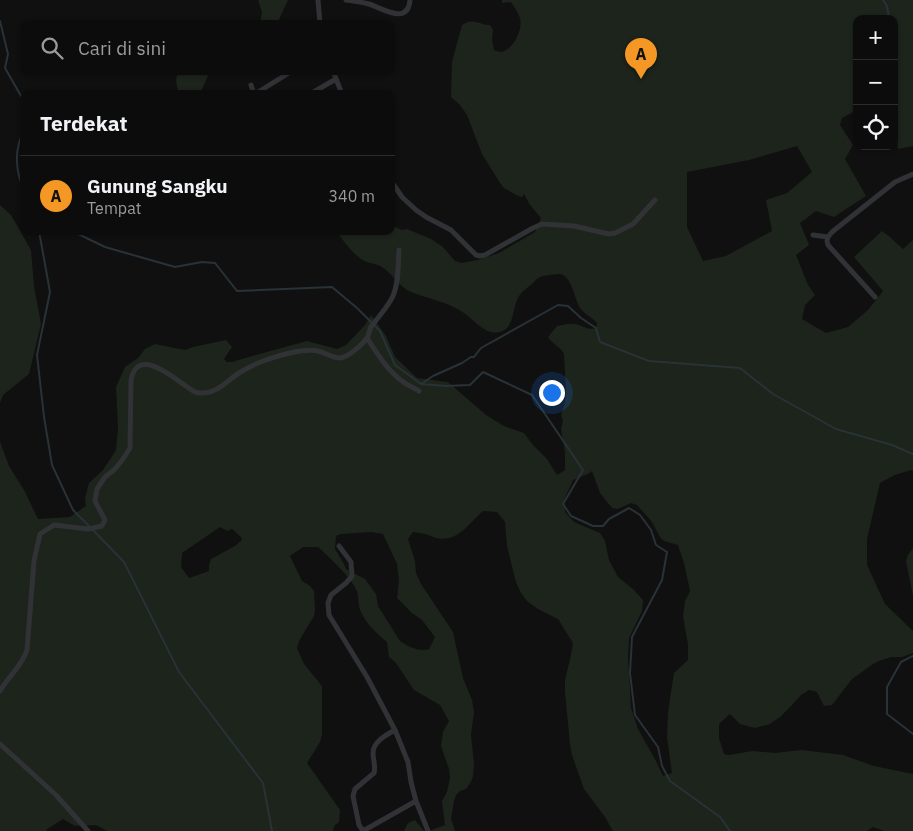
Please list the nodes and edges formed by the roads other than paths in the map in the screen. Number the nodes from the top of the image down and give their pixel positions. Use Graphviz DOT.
graph roads {
  1 [pos="318,0"];
  2 [pos="346,0"];
  3 [pos="410,0"];
  4 [pos="320,20"];
  5 [pos="285,75"];
  6 [pos="334,75"];
  7 [pos="336,79"];
  8 [pos="251,85"];
  9 [pos="253,90"];
  10 [pos="261,90"];
  11 [pos="317,90"];
  12 [pos="340,90"];
  13 [pos="913,174"];
  14 [pos="395,187"];
  15 [pos="655,200"];
  16 [pos="813,235"];
  17 [pos="828,237"];
  18 [pos="399,250"];
  19 [pos="875,297"];
  20 [pos="367,338"];
  21 [pos="420,390"];
  22 [pos="339,546"];
  23 [pos="0,691"];
  24 [pos="395,730"];
  25 [pos="0,744"];
  26 [pos="416,801"];
  27 [pos="88,831"];
  28 [pos="363,831"];
  29 [pos="428,831"];
  1 -- 4 [label="street"];
  2 -- 3 [label="street"];
  5 -- 10 [label="street"];
  6 -- 7 [label="street"];
  7 -- 11 [label="street"];
  7 -- 12 [label="street"];
  8 -- 9 [label="street"];
  13 -- 17 [label="street"];
  14 -- 15 [label="street"];
  16 -- 17 [label="street"];
  17 -- 19 [label="street"];
  18 -- 20 [label="street"];
  20 -- 21 [label="street"];
  20 -- 23 [label="street"];
  22 -- 24 [label="street"];
  24 -- 26 [label="street"];
  24 -- 28 [label="street"];
  25 -- 27 [label="street"];
  26 -- 28 [label="street"];
  26 -- 29 [label="street"];
}
